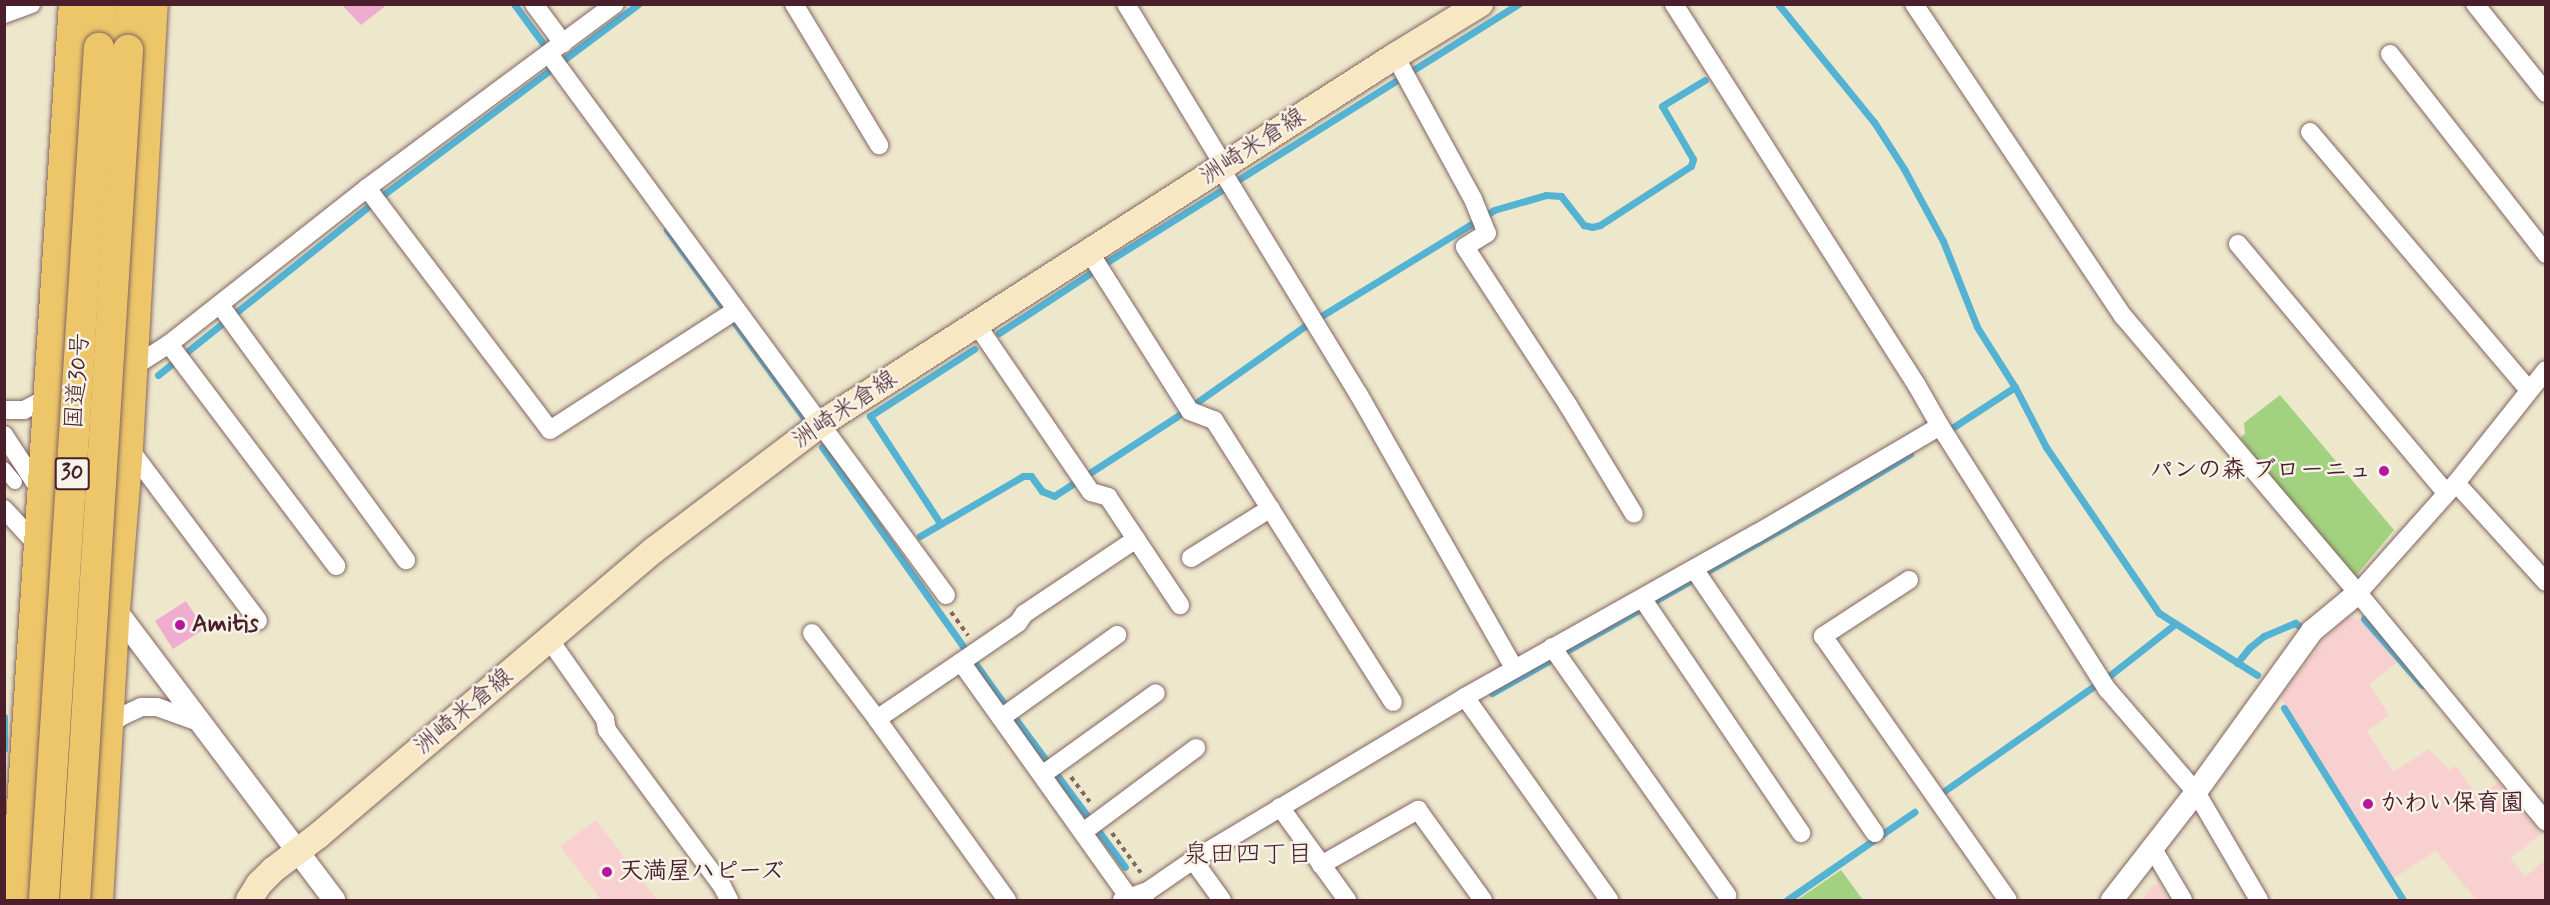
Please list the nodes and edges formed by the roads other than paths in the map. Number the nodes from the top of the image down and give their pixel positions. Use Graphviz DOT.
graph roads {
  1 [pos="31,4"];
  2 [pos="74,4"];
  3 [pos="102,4"];
  4 [pos="132,4"];
  5 [pos="153,4"];
  6 [pos="534,4"];
  7 [pos="615,4"];
  8 [pos="794,4"];
  9 [pos="1126,4"];
  10 [pos="1480,4"];
  11 [pos="1674,4"];
  12 [pos="1914,4"];
  13 [pos="2475,4"];
  14 [pos="4,14"];
  15 [pos="114,49"];
  16 [pos="553,51"];
  17 [pos="2390,54"];
  18 [pos="1401,69"];
  19 [pos="2546,93"];
  20 [pos="2310,132"];
  21 [pos="879,145"];
  22 [pos="1226,175"];
  23 [pos="372,196"];
  24 [pos="2238,244"];
  25 [pos="1090,253"];
  26 [pos="2546,254"];
  27 [pos="226,313"];
  28 [pos="730,313"];
  29 [pos="977,325"];
  30 [pos="175,353"];
  31 [pos="133,367"];
  32 [pos="2546,370"];
  33 [pos="2529,390"];
  34 [pos="50,397"];
  35 [pos="4,410"];
  36 [pos="822,423"];
  37 [pos="1940,426"];
  38 [pos="4,435"];
  39 [pos="129,447"];
  40 [pos="4,469"];
  41 [pos="15,482"];
  42 [pos="2451,488"];
  43 [pos="44,496"];
  44 [pos="1271,508"];
  45 [pos="4,509"];
  46 [pos="1634,514"];
  47 [pos="1136,539"];
  48 [pos="38,547"];
  49 [pos="1191,558"];
  50 [pos="406,560"];
  51 [pos="336,566"];
  52 [pos="1698,574"];
  53 [pos="1909,580"];
  54 [pos="2546,582"];
  55 [pos="2358,593"];
  56 [pos="946,595"];
  57 [pos="1646,604"];
  58 [pos="1180,605"];
  59 [pos="115,609"];
  60 [pos="258,621"];
  61 [pos="812,633"];
  62 [pos="1117,636"];
  63 [pos="549,639"];
  64 [pos="1557,653"];
  65 [pos="971,656"];
  66 [pos="1514,668"];
  67 [pos="1156,693"];
  68 [pos="1465,697"];
  69 [pos="1393,702"];
  70 [pos="1007,714"];
  71 [pos="877,719"];
  72 [pos="199,722"];
  73 [pos="109,728"];
  74 [pos="1196,748"];
  75 [pos="1051,768"];
  76 [pos="2196,792"];
  77 [pos="1280,807"];
  78 [pos="2546,822"];
  79 [pos="1094,824"];
  80 [pos="1875,832"];
  81 [pos="1801,833"];
  82 [pos="2153,849"];
  83 [pos="297,853"];
  84 [pos="1193,860"];
  85 [pos="1321,865"];
  86 [pos="254,892"];
  87 [pos="1152,893"];
  88 [pos="1727,895"];
  89 [pos="1125,898"];
  90 [pos="16,900"];
  91 [pos="44,900"];
  92 [pos="75,900"];
  93 [pos="98,900"];
  94 [pos="236,900"];
  95 [pos="334,900"];
  96 [pos="729,900"];
  97 [pos="1007,900"];
  98 [pos="1222,900"];
  99 [pos="1347,900"];
  100 [pos="1483,900"];
  101 [pos="1609,900"];
  102 [pos="2008,900"];
  103 [pos="2112,900"];
  104 [pos="2183,900"];
  105 [pos="2259,900"];
  1 -- 14 [label="street"];
  2 -- 34 [label="highway"];
  3 -- 15 [label="highway, 国道30号 / 30"];
  4 -- 15 [label="highway, 国道30号 / 30"];
  5 -- 31 [label="highway"];
  6 -- 16 [label="street"];
  7 -- 16 [label="street"];
  8 -- 21 [label="street"];
  9 -- 22 [label="street"];
  10 -- 18 [label="main road, 洲崎米倉線"];
  11 -- 37 [label="street"];
  12 -- 55 [label="street"];
  13 -- 19 [label="street"];
  15 -- 91 [label="highway, 国道30号 / 30, bridge"];
  15 -- 92 [label="highway, 国道30号 / 30, bridge"];
  16 -- 23 [label="street"];
  16 -- 28 [label="street"];
  17 -- 26 [label="street"];
  18 -- 22 [label="main road, 洲崎米倉線"];
  18 -- 46 [label="street"];
  20 -- 33 [label="street"];
  22 -- 25 [label="main road, 洲崎米倉線"];
  22 -- 66 [label="street"];
  23 -- 27 [label="street"];
  23 -- 28 [label="street"];
  24 -- 42 [label="street"];
  25 -- 29 [label="main road, 洲崎米倉線"];
  25 -- 44 [label="street"];
  27 -- 30 [label="street"];
  27 -- 50 [label="street"];
  28 -- 36 [label="street"];
  29 -- 36 [label="main road, 洲崎米倉線"];
  29 -- 47 [label="street"];
  30 -- 31 [label="street"];
  30 -- 51 [label="street"];
  31 -- 39 [label="highway"];
  32 -- 33 [label="street"];
  33 -- 42 [label="street"];
  34 -- 35 [label="street"];
  34 -- 43 [label="highway"];
  36 -- 56 [label="street"];
  36 -- 63 [label="main road, 洲崎米倉線"];
  37 -- 52 [label="street"];
  37 -- 76 [label="street"];
  38 -- 43 [label="street"];
  39 -- 59 [label="highway"];
  39 -- 60 [label="street"];
  40 -- 41 [label="street"];
  42 -- 54 [label="street"];
  42 -- 55 [label="street"];
  43 -- 48 [label="highway"];
  43 -- 59 [label="street"];
  44 -- 49 [label="street"];
  44 -- 69 [label="street"];
  45 -- 48 [label="street"];
  47 -- 58 [label="street"];
  47 -- 65 [label="street"];
  48 -- 59 [label="street"];
  48 -- 90 [label="highway"];
  52 -- 57 [label="street"];
  52 -- 80 [label="street"];
  53 -- 102 [label="street"];
  55 -- 76 [label="street"];
  55 -- 78 [label="street"];
  57 -- 64 [label="street"];
  57 -- 81 [label="street"];
  59 -- 72 [label="street"];
  59 -- 73 [label="highway"];
  61 -- 71 [label="street"];
  62 -- 70 [label="street"];
  63 -- 83 [label="main road, 洲崎米倉線"];
  63 -- 96 [label="street"];
  64 -- 66 [label="street"];
  64 -- 88 [label="street"];
  65 -- 70 [label="street"];
  65 -- 71 [label="street"];
  66 -- 68 [label="street"];
  67 -- 75 [label="street"];
  68 -- 77 [label="street"];
  68 -- 101 [label="street"];
  70 -- 75 [label="street"];
  71 -- 97 [label="street"];
  72 -- 73 [label="street"];
  72 -- 83 [label="street"];
  73 -- 93 [label="highway"];
  74 -- 79 [label="street"];
  75 -- 79 [label="street"];
  76 -- 82 [label="street"];
  76 -- 105 [label="street"];
  77 -- 84 [label="street"];
  77 -- 85 [label="street"];
  79 -- 89 [label="street"];
  82 -- 103 [label="street"];
  82 -- 104 [label="street"];
  83 -- 86 [label="main road, 洲崎米倉線"];
  83 -- 95 [label="street"];
  84 -- 87 [label="street"];
  84 -- 98 [label="street"];
  85 -- 99 [label="street"];
  85 -- 100 [label="street"];
  86 -- 94 [label="main road, 洲崎米倉線"];
  87 -- 89 [label="street"];
}
